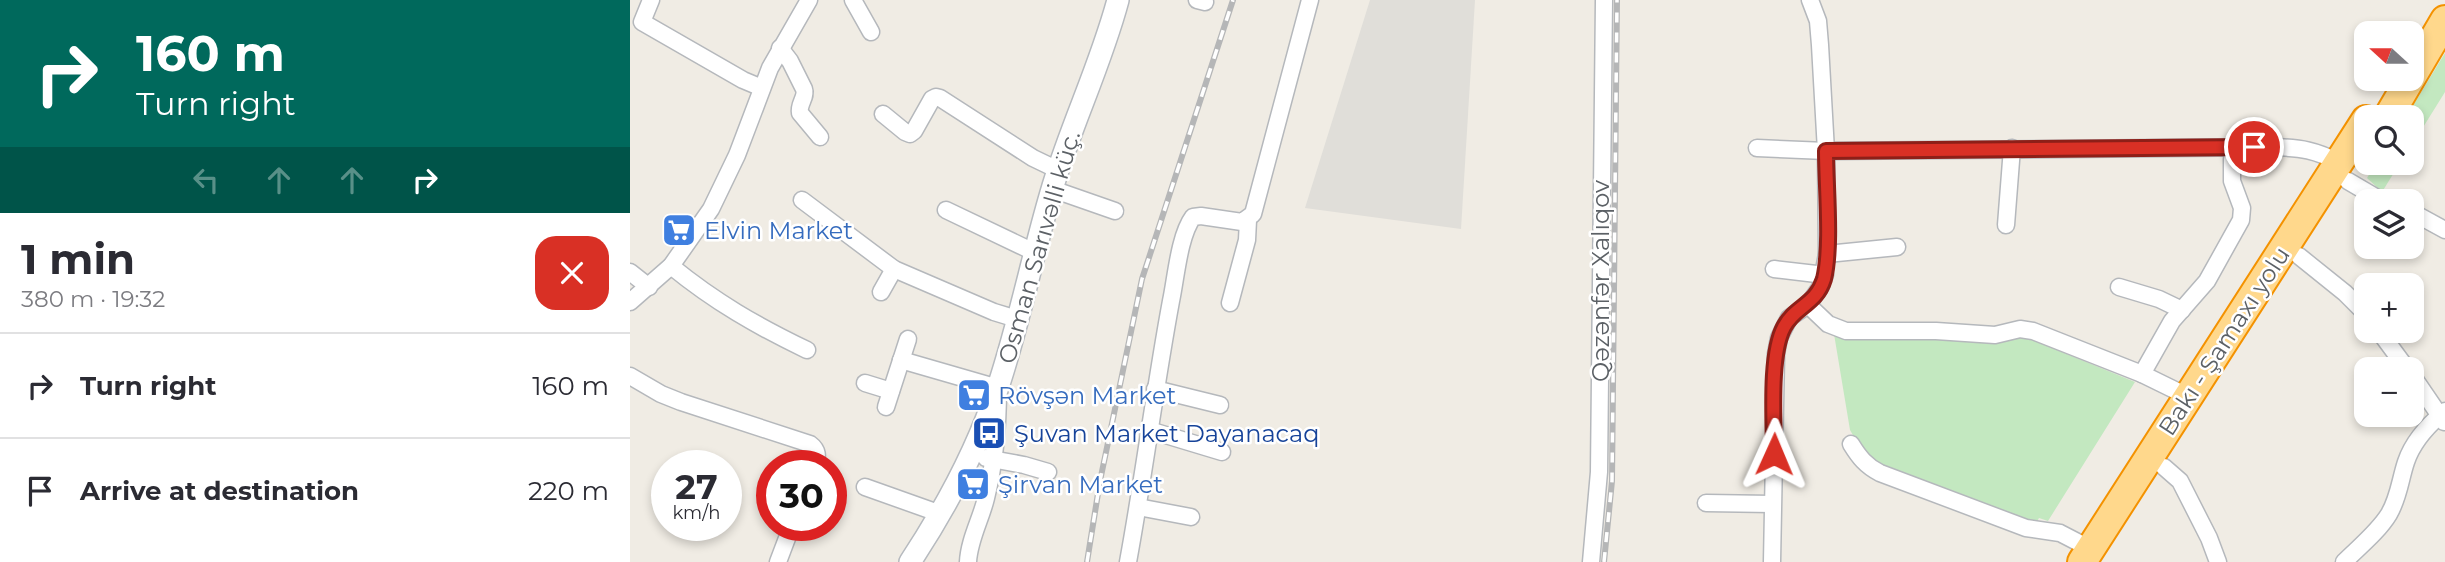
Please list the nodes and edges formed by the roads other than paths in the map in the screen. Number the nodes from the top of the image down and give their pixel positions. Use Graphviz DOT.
graph roads {
  1 [pos="652,0"];
  2 [pos="809,0"];
  3 [pos="853,0"];
  4 [pos="1118,0"];
  5 [pos="1310,0"];
  6 [pos="1605,0"];
  7 [pos="2436,0"];
  8 [pos="1812,1"];
  9 [pos="2445,19"];
  10 [pos="2424,22"];
  11 [pos="636,28"];
  12 [pos="871,32"];
  13 [pos="780,48"];
  14 [pos="762,88"];
  15 [pos="2395,105"];
  16 [pos="883,114"];
  17 [pos="820,137"];
  18 [pos="2234,147"];
  19 [pos="1757,148"];
  20 [pos="2012,148"];
  21 [pos="2354,149"];
  22 [pos="1826,151"];
  23 [pos="2354,163"];
  24 [pos="2344,172"];
  25 [pos="1055,179"];
  26 [pos="2366,189"];
  27 [pos="802,200"];
  28 [pos="946,210"];
  29 [pos="1115,211"];
  30 [pos="1248,219"];
  31 [pos="2424,219"];
  32 [pos="2006,225"];
  33 [pos="2445,230"];
  34 [pos="1897,247"];
  35 [pos="1034,253"];
  36 [pos="1827,254"];
  37 [pos="2300,256"];
  38 [pos="671,266"];
  39 [pos="894,269"];
  40 [pos="1774,269"];
  41 [pos="630,272"];
  42 [pos="1825,275"];
  43 [pos="649,287"];
  44 [pos="2119,287"];
  45 [pos="881,292"];
  46 [pos="630,302"];
  47 [pos="2354,302"];
  48 [pos="1230,303"];
  49 [pos="1808,305"];
  50 [pos="2182,310"];
  51 [pos="1017,319"];
  52 [pos="908,339"];
  53 [pos="807,350"];
  54 [pos="901,360"];
  55 [pos="2142,374"];
  56 [pos="630,376"];
  57 [pos="865,383"];
  58 [pos="998,388"];
  59 [pos="1155,389"];
  60 [pos="891,391"];
  61 [pos="2424,391"];
  62 [pos="2189,397"];
  63 [pos="1220,405"];
  64 [pos="886,407"];
  65 [pos="2443,417"];
  66 [pos="1149,430"];
  67 [pos="1851,444"];
  68 [pos="816,450"];
  69 [pos="1222,452"];
  70 [pos="971,456"];
  71 [pos="994,460"];
  72 [pos="2164,467"];
  73 [pos="1048,472"];
  74 [pos="865,487"];
  75 [pos="1706,503"];
  76 [pos="1772,504"];
  77 [pos="1138,507"];
  78 [pos="942,514"];
  79 [pos="1191,517"];
  80 [pos="786,541"];
  81 [pos="2092,557"];
  82 [pos="778,562"];
  83 [pos="910,562"];
  84 [pos="968,562"];
  85 [pos="1128,562"];
  86 [pos="1591,562"];
  87 [pos="1772,562"];
  88 [pos="2218,562"];
  89 [pos="2344,562"];
  1 -- 11 [label="street"];
  2 -- 13 [label="street"];
  3 -- 12 [label="street"];
  4 -- 25 [label="street, Osman Sarıvəlli küç."];
  5 -- 30 [label="street"];
  6 -- 86 [label="street, Qəzənfər Xalıqov"];
  7 -- 10 [label="highway"];
  8 -- 22 [label="street"];
  9 -- 15 [label="highway"];
  11 -- 14 [label="street"];
  13 -- 14 [label="street"];
  13 -- 17 [label="street"];
  14 -- 38 [label="street"];
  16 -- 25 [label="street"];
  18 -- 20 [label="street"];
  18 -- 24 [label="street"];
  18 -- 50 [label="street"];
  19 -- 22 [label="street"];
  20 -- 22 [label="street"];
  20 -- 32 [label="street"];
  21 -- 24 [label="highway, Bakı - Şamaxı yolu"];
  22 -- 36 [label="street"];
  23 -- 24 [label="highway, Bakı - Şamaxı yolu"];
  24 -- 26 [label="street"];
  24 -- 37 [label="highway, Bakı - Şamaxı yolu"];
  24 -- 62 [label="highway, Bakı - Şamaxı yolu"];
  25 -- 29 [label="street"];
  25 -- 35 [label="street, Osman Sarıvəlli küç."];
  27 -- 39 [label="street"];
  28 -- 35 [label="street"];
  30 -- 48 [label="street"];
  30 -- 59 [label="street"];
  31 -- 33 [label="street"];
  34 -- 36 [label="street"];
  35 -- 51 [label="street, Osman Sarıvəlli küç."];
  36 -- 42 [label="street"];
  37 -- 47 [label="street"];
  37 -- 72 [label="highway, Bakı - Şamaxı yolu"];
  38 -- 43 [label="street"];
  38 -- 53 [label="street"];
  39 -- 45 [label="street"];
  39 -- 51 [label="street"];
  40 -- 42 [label="street"];
  41 -- 43 [label="street"];
  42 -- 49 [label="street"];
  43 -- 46 [label="street"];
  44 -- 50 [label="street"];
  49 -- 55 [label="street"];
  49 -- 76 [label="street"];
  50 -- 55 [label="street"];
  51 -- 58 [label="street, Osman Sarıvəlli küç."];
  52 -- 54 [label="street"];
  54 -- 58 [label="street"];
  54 -- 60 [label="street"];
  55 -- 62 [label="street"];
  56 -- 68 [label="street"];
  57 -- 60 [label="street"];
  58 -- 70 [label="street, Osman Sarıvəlli küç."];
  58 -- 71 [label="street"];
  59 -- 63 [label="street"];
  59 -- 66 [label="street"];
  60 -- 64 [label="street"];
  61 -- 65 [label="street"];
  62 -- 81 [label="highway, Bakı - Şamaxı yolu"];
  65 -- 89 [label="street"];
  66 -- 69 [label="street"];
  66 -- 77 [label="street"];
  67 -- 81 [label="street"];
  70 -- 71 [label="street"];
  70 -- 78 [label="street, Osman Sarıvəlli küç."];
  71 -- 73 [label="street"];
  71 -- 84 [label="street"];
  72 -- 81 [label="highway, Bakı - Şamaxı yolu"];
  72 -- 88 [label="street"];
  74 -- 78 [label="street"];
  75 -- 76 [label="street"];
  76 -- 87 [label="street"];
  77 -- 79 [label="street"];
  77 -- 85 [label="street"];
  78 -- 83 [label="street, Osman Sarıvəlli küç."];
  80 -- 82 [label="street"];
}
